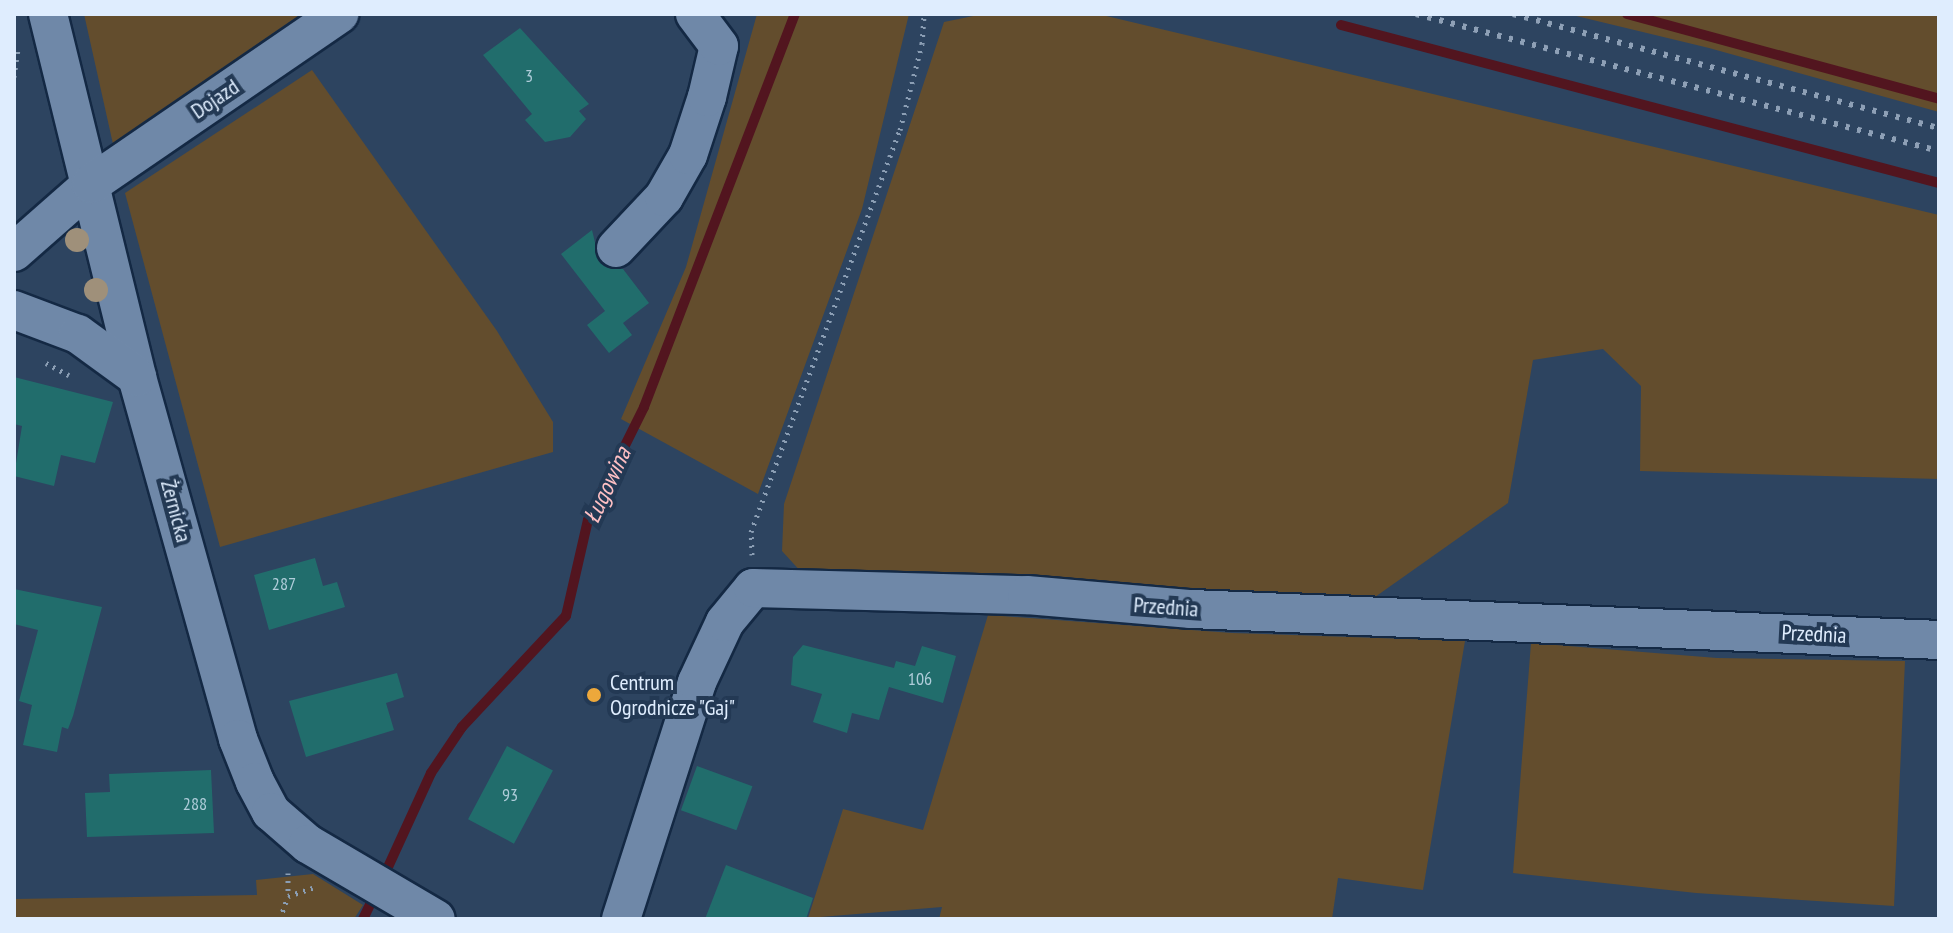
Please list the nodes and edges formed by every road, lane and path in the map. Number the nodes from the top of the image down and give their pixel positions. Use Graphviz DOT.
graph roads {
  1 [pos="48,14"];
  2 [pos="339,14"];
  3 [pos="695,14"];
  4 [pos="924,14"];
  5 [pos="91,184"];
  6 [pos="616,248"];
  7 [pos="14,252"];
  8 [pos="14,310"];
  9 [pos="137,377"];
  10 [pos="753,588"];
  11 [pos="1939,640"];
  12 [pos="338,878"];
  13 [pos="280,919"];
  14 [pos="436,919"];
  15 [pos="621,919"];
  1 -- 5 [label="street, Żernicka"];
  2 -- 5 [label="street, Dojazd"];
  3 -- 6 [label="street"];
  4 -- 10 [label="path"];
  5 -- 7 [label="street, Dojazd"];
  5 -- 9 [label="street, Żernicka"];
  8 -- 9 [label="street"];
  9 -- 12 [label="street, Żernicka"];
  10 -- 11 [label="street, Przednia"];
  10 -- 15 [label="street"];
  12 -- 13 [label="path"];
  12 -- 14 [label="street, Żernicka"];
}
